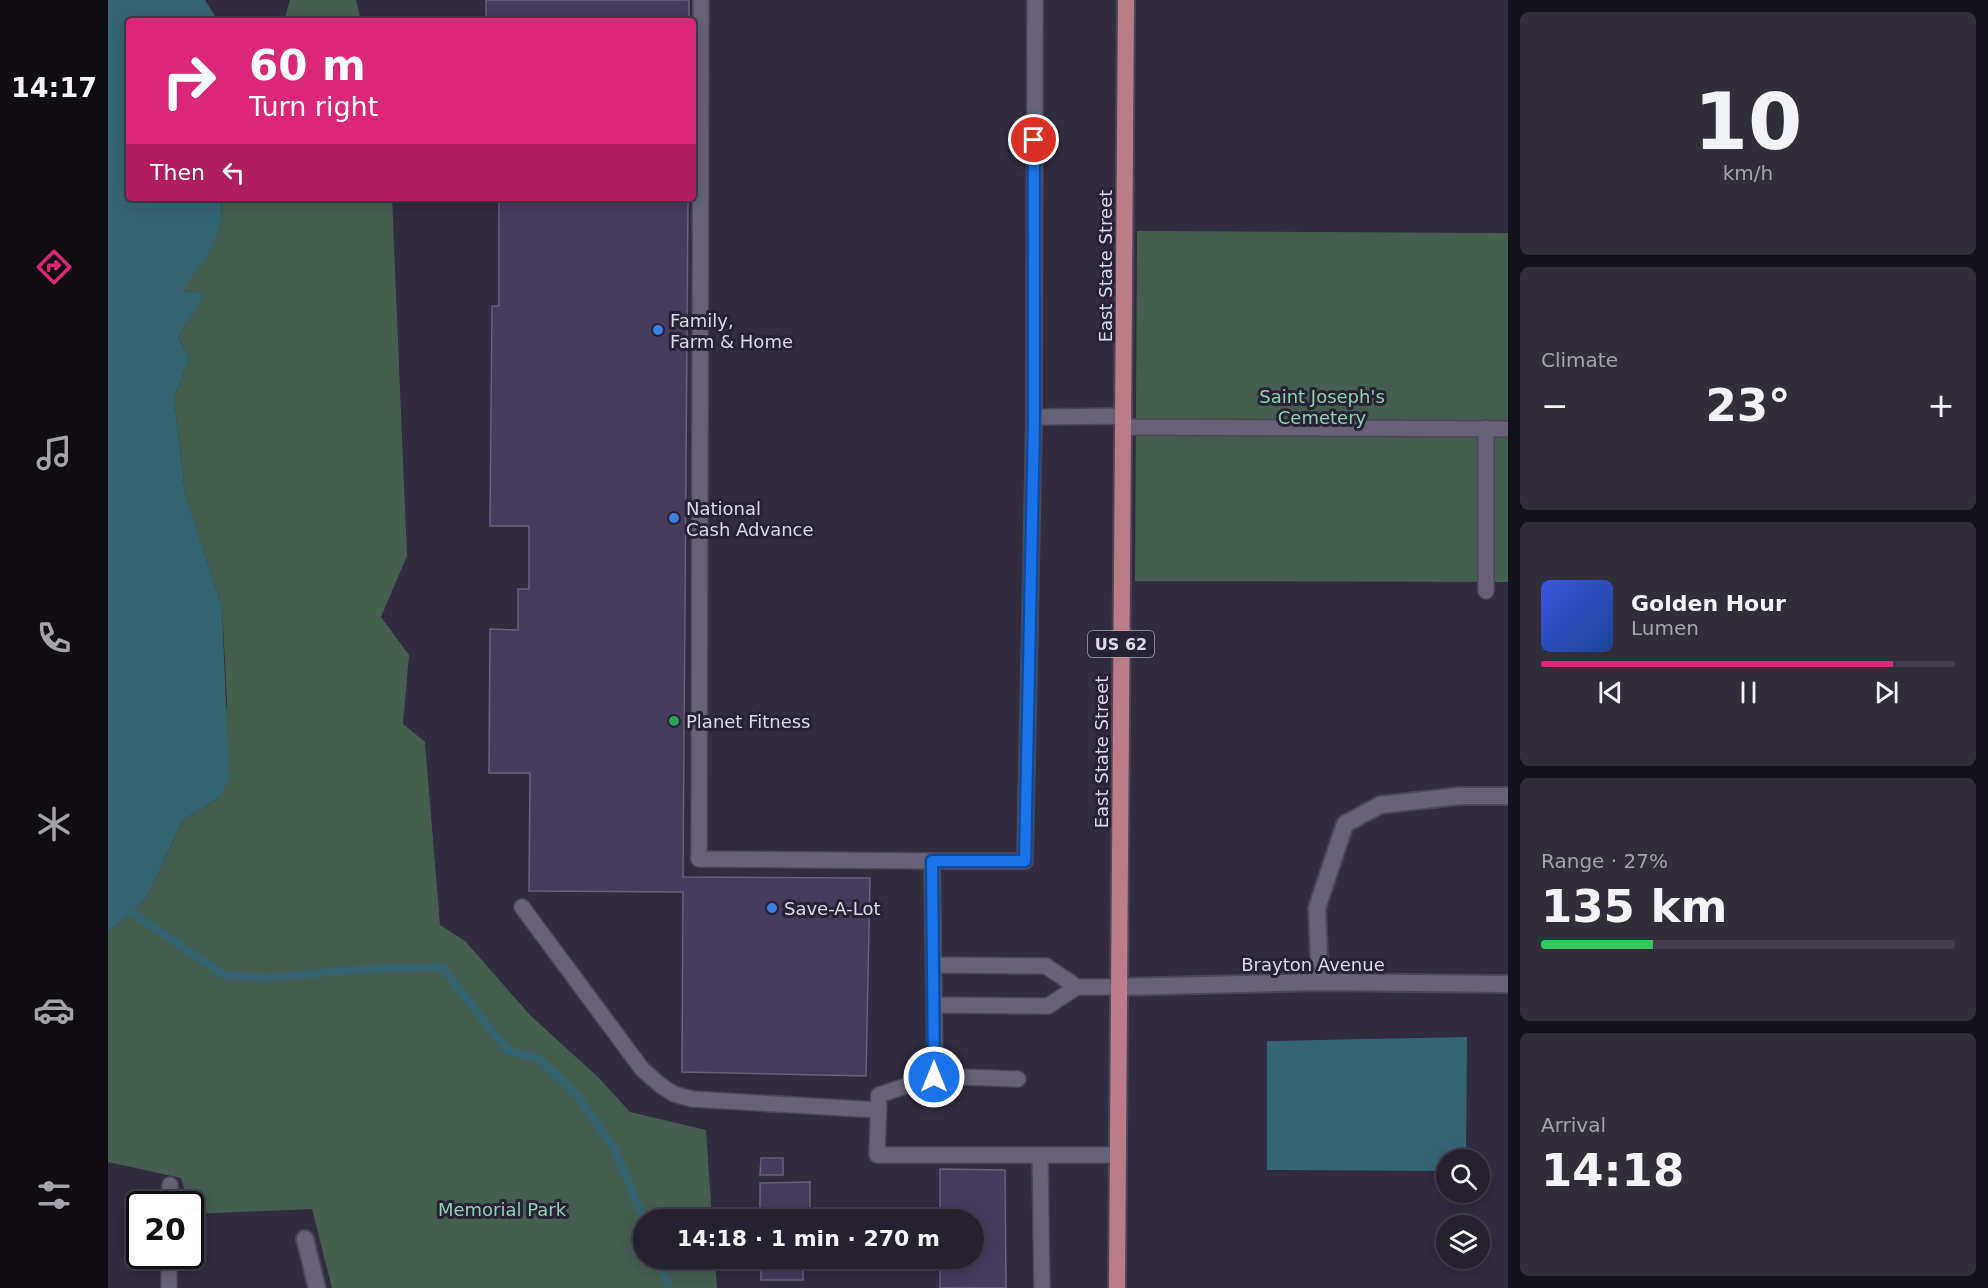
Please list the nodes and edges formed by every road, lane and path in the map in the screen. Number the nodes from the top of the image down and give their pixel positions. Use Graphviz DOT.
graph roads {
  1 [pos="701,0"];
  2 [pos="1035,0"];
  3 [pos="1126,0"];
  4 [pos="1034,417"];
  5 [pos="1123,421"];
  6 [pos="1486,428"];
  7 [pos="1508,429"];
  8 [pos="1486,591"];
  9 [pos="1508,796"];
  10 [pos="932,861"];
  11 [pos="522,907"];
  12 [pos="935,965"];
  13 [pos="1320,982"];
  14 [pos="1508,984"];
  15 [pos="1077,987"];
  16 [pos="1119,987"];
  17 [pos="935,1005"];
  18 [pos="934,1077"];
  19 [pos="1018,1079"];
  20 [pos="878,1110"];
  21 [pos="1040,1155"];
  22 [pos="1118,1155"];
  23 [pos="170,1185"];
  24 [pos="170,1191"];
  25 [pos="305,1239"];
  26 [pos="169,1269"];
  27 [pos="169,1288"];
  28 [pos="317,1288"];
  29 [pos="1042,1288"];
  30 [pos="1117,1288"];
  1 -- 10 [label="lane"];
  2 -- 4 [label="lane"];
  3 -- 5 [label="highway, East State Street / US 62"];
  4 -- 5 [label="lane"];
  4 -- 10 [label="lane"];
  5 -- 6 [label="lane"];
  5 -- 16 [label="highway, East State Street / US 62"];
  6 -- 7 [label="lane"];
  6 -- 8 [label="lane"];
  9 -- 13 [label="street"];
  10 -- 12 [label="lane"];
  11 -- 20 [label="lane"];
  12 -- 15 [label="lane"];
  12 -- 17 [label="lane"];
  13 -- 14 [label="street, Brayton Avenue"];
  13 -- 16 [label="street, Brayton Avenue"];
  15 -- 16 [label="lane"];
  15 -- 17 [label="lane"];
  16 -- 22 [label="highway, East State Street / US 62"];
  17 -- 18 [label="lane"];
  18 -- 19 [label="lane"];
  18 -- 20 [label="lane"];
  20 -- 21 [label="lane"];
  21 -- 22 [label="lane"];
  21 -- 29 [label="lane"];
  22 -- 30 [label="highway, East State Street / US 62"];
  23 -- 24 [label="lane"];
  25 -- 28 [label="street"];
  26 -- 27 [label="lane"];
}
